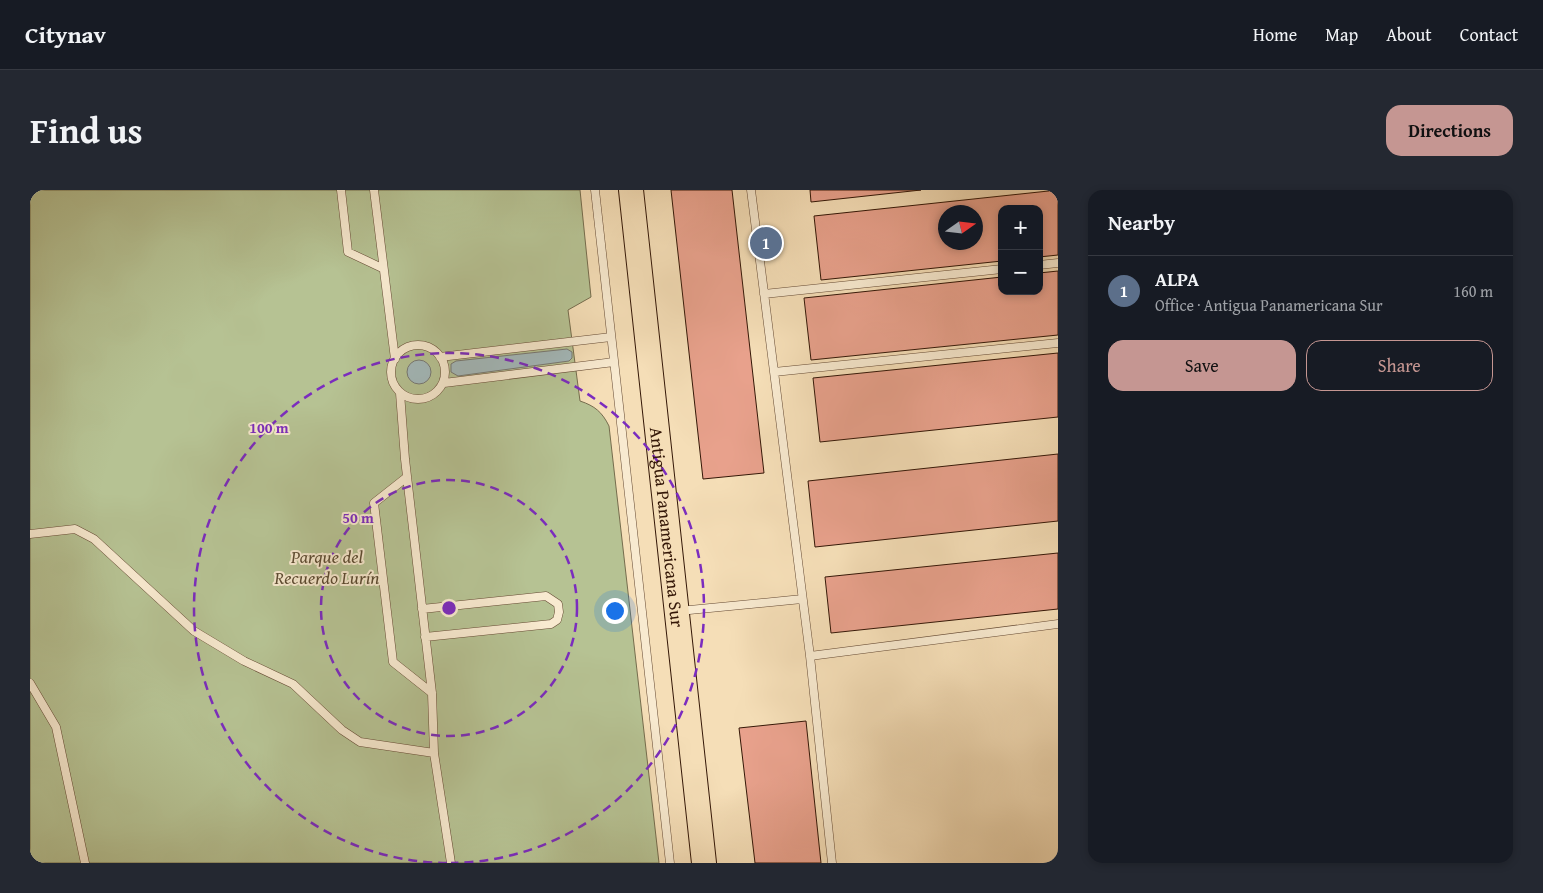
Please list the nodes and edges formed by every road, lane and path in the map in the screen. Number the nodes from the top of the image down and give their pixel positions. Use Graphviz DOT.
graph roads {
  1 [pos="341,190"];
  2 [pos="374,190"];
  3 [pos="595,190"];
  4 [pos="631,190"];
  5 [pos="752,190"];
  6 [pos="1058,263"];
  7 [pos="1043,265"];
  8 [pos="382,268"];
  9 [pos="998,269"];
  10 [pos="764,294"];
  11 [pos="611,337"];
  12 [pos="1058,343"];
  13 [pos="440,357"];
  14 [pos="395,359"];
  15 [pos="614,362"];
  16 [pos="774,372"];
  17 [pos="444,383"];
  18 [pos="400,393"];
  19 [pos="407,477"];
  20 [pos="30,534"];
  21 [pos="802,599"];
  22 [pos="422,609"];
  23 [pos="677,611"];
  24 [pos="1058,624"];
  25 [pos="425,636"];
  26 [pos="810,656"];
  27 [pos="30,683"];
  28 [pos="432,694"];
  29 [pos="434,753"];
  30 [pos="85,863"];
  31 [pos="451,863"];
  32 [pos="670,863"];
  33 [pos="704,863"];
  34 [pos="832,863"];
  1 -- 8 [label="lane"];
  2 -- 8 [label="lane"];
  3 -- 11 [label="lane"];
  4 -- 23 [label="main road, Antigua Panamericana Sur"];
  5 -- 10 [label="lane"];
  6 -- 7 [label="lane"];
  8 -- 14 [label="lane"];
  9 -- 10 [label="lane"];
  10 -- 16 [label="lane"];
  11 -- 13 [label="lane"];
  11 -- 15 [label="lane"];
  12 -- 16 [label="lane"];
  13 -- 14 [label="lane"];
  13 -- 17 [label="lane"];
  14 -- 18 [label="lane"];
  15 -- 17 [label="lane"];
  15 -- 32 [label="lane"];
  16 -- 21 [label="lane"];
  17 -- 18 [label="lane"];
  18 -- 19 [label="lane"];
  19 -- 22 [label="lane"];
  19 -- 28 [label="lane"];
  20 -- 29 [label="lane"];
  21 -- 23 [label="lane"];
  21 -- 26 [label="lane"];
  22 -- 25 [label="lane"];
  22 -- 25 [label="lane"];
  23 -- 33 [label="main road, Antigua Panamericana Sur"];
  24 -- 26 [label="lane"];
  25 -- 28 [label="lane"];
  26 -- 34 [label="lane"];
  27 -- 30 [label="lane"];
  28 -- 29 [label="lane"];
  29 -- 31 [label="lane"];
}
